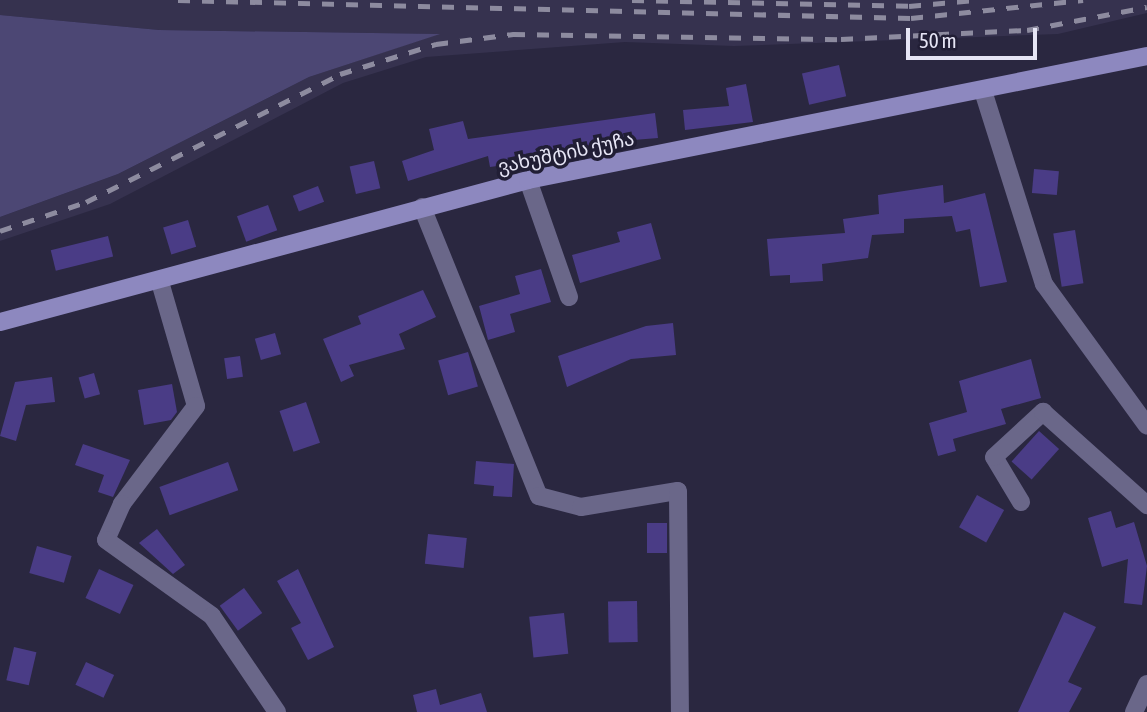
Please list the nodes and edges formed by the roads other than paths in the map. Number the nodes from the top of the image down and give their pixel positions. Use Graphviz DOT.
graph roads {
  1 [pos="1147,56"];
  2 [pos="984,94"];
  3 [pos="528,180"];
  4 [pos="422,207"];
  5 [pos="160,282"];
  6 [pos="569,296"];
  7 [pos="0,322"];
  8 [pos="1147,426"];
  9 [pos="1021,502"];
  10 [pos="1147,505"];
  11 [pos="1147,684"];
  12 [pos="277,712"];
  13 [pos="680,712"];
  14 [pos="1134,712"];
  1 -- 2 [label="street, ვახუშტის ქუჩა"];
  2 -- 3 [label="street, ვახუშტის ქუჩა"];
  2 -- 8 [label="street"];
  3 -- 4 [label="street, ვახუშტის ქუჩა"];
  3 -- 6 [label="street"];
  4 -- 5 [label="street, ვახუშტის ქუჩა"];
  4 -- 13 [label="street"];
  5 -- 7 [label="street, ვახუშტის ქუჩა"];
  5 -- 12 [label="street"];
  9 -- 10 [label="street"];
  11 -- 14 [label="street"];
}
